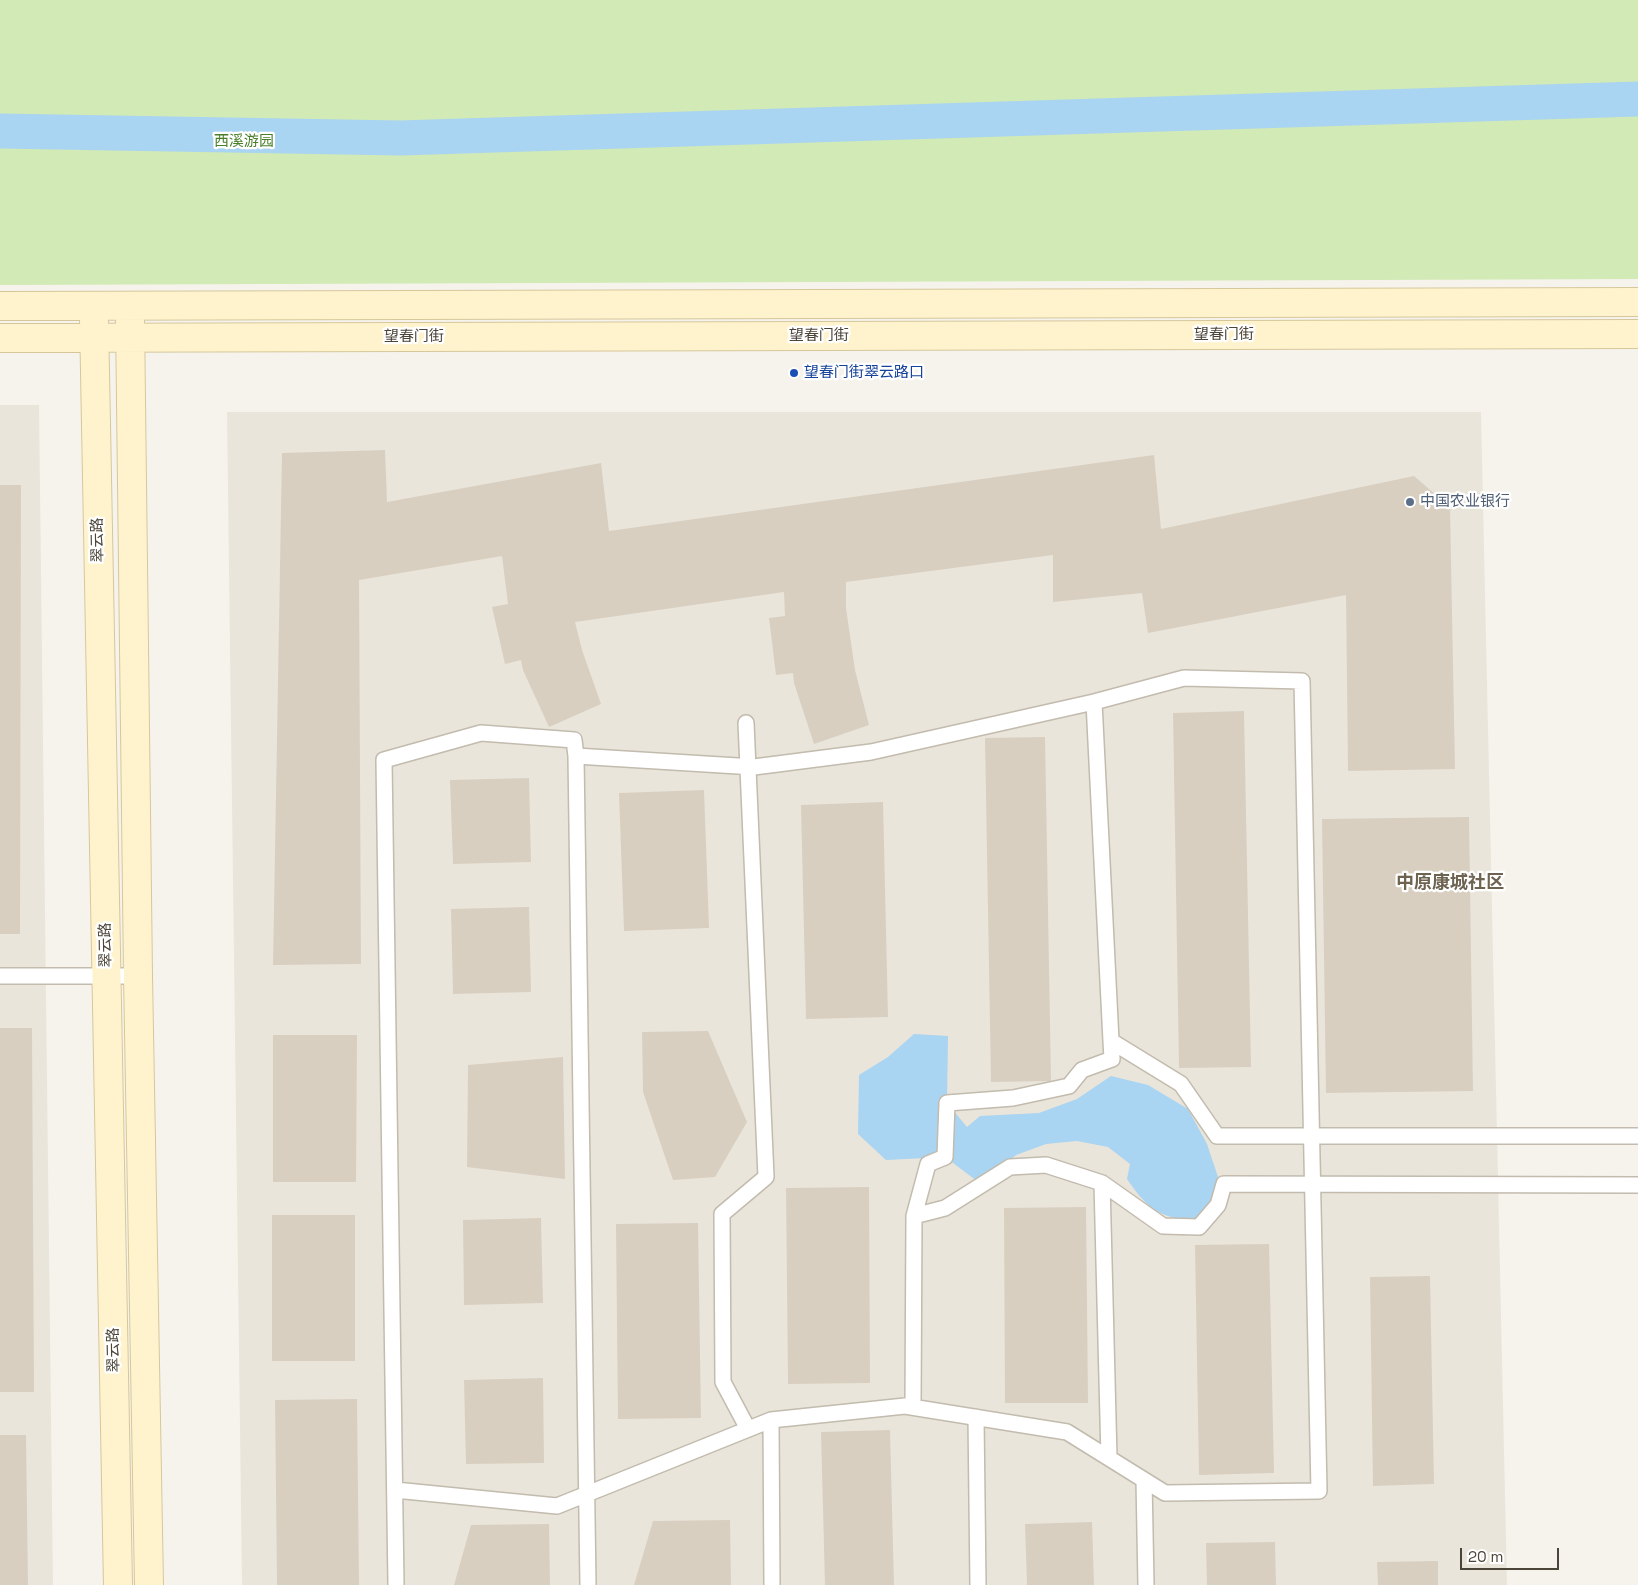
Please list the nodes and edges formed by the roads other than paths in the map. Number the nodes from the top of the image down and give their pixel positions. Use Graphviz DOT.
graph roads {
  1 [pos="1638,302"];
  2 [pos="93,305"];
  3 [pos="130,305"];
  4 [pos="0,306"];
  5 [pos="1638,334"];
  6 [pos="94,337"];
  7 [pos="0,338"];
  8 [pos="130,338"];
  9 [pos="1094,702"];
  10 [pos="746,723"];
  11 [pos="576,756"];
  12 [pos="747,766"];
  13 [pos="0,976"];
  14 [pos="107,976"];
  15 [pos="138,976"];
  16 [pos="1111,1041"];
  17 [pos="1312,1136"];
  18 [pos="1638,1136"];
  19 [pos="1102,1183"];
  20 [pos="1313,1185"];
  21 [pos="1638,1185"];
  22 [pos="914,1216"];
  23 [pos="913,1407"];
  24 [pos="976,1417"];
  25 [pos="771,1420"];
  26 [pos="748,1429"];
  27 [pos="1109,1458"];
  28 [pos="1144,1480"];
  29 [pos="395,1490"];
  30 [pos="587,1493"];
  31 [pos="118,1585"];
  32 [pos="149,1585"];
  33 [pos="396,1585"];
  34 [pos="588,1585"];
  35 [pos="772,1585"];
  36 [pos="978,1585"];
  37 [pos="1146,1585"];
  1 -- 3 [label="street"];
  2 -- 3 [label="street"];
  2 -- 4 [label="street"];
  2 -- 6 [label="street, 翠云路"];
  3 -- 8 [label="street, 翠云路"];
  5 -- 8 [label="street, 望春门街"];
  6 -- 7 [label="street, 望春门街"];
  6 -- 8 [label="street, 望春门街"];
  6 -- 14 [label="street, 翠云路"];
  8 -- 15 [label="street, 翠云路"];
  9 -- 12 [label="lane"];
  9 -- 16 [label="lane"];
  9 -- 17 [label="lane"];
  10 -- 12 [label="lane"];
  11 -- 12 [label="lane"];
  11 -- 29 [label="lane"];
  11 -- 30 [label="lane"];
  12 -- 26 [label="lane"];
  13 -- 14 [label="lane"];
  14 -- 15 [label="lane"];
  14 -- 31 [label="street, 翠云路"];
  15 -- 32 [label="street, 翠云路"];
  16 -- 17 [label="lane"];
  16 -- 22 [label="lane"];
  17 -- 18 [label="lane"];
  17 -- 20 [label="lane"];
  19 -- 20 [label="lane"];
  19 -- 22 [label="lane"];
  19 -- 27 [label="lane"];
  20 -- 21 [label="lane"];
  20 -- 28 [label="lane"];
  22 -- 23 [label="lane"];
  23 -- 24 [label="lane"];
  23 -- 25 [label="lane"];
  24 -- 27 [label="lane"];
  24 -- 36 [label="lane"];
  25 -- 26 [label="lane"];
  25 -- 35 [label="lane"];
  26 -- 30 [label="lane"];
  27 -- 28 [label="lane"];
  28 -- 37 [label="lane"];
  29 -- 30 [label="lane"];
  29 -- 33 [label="lane"];
  30 -- 34 [label="lane"];
}
